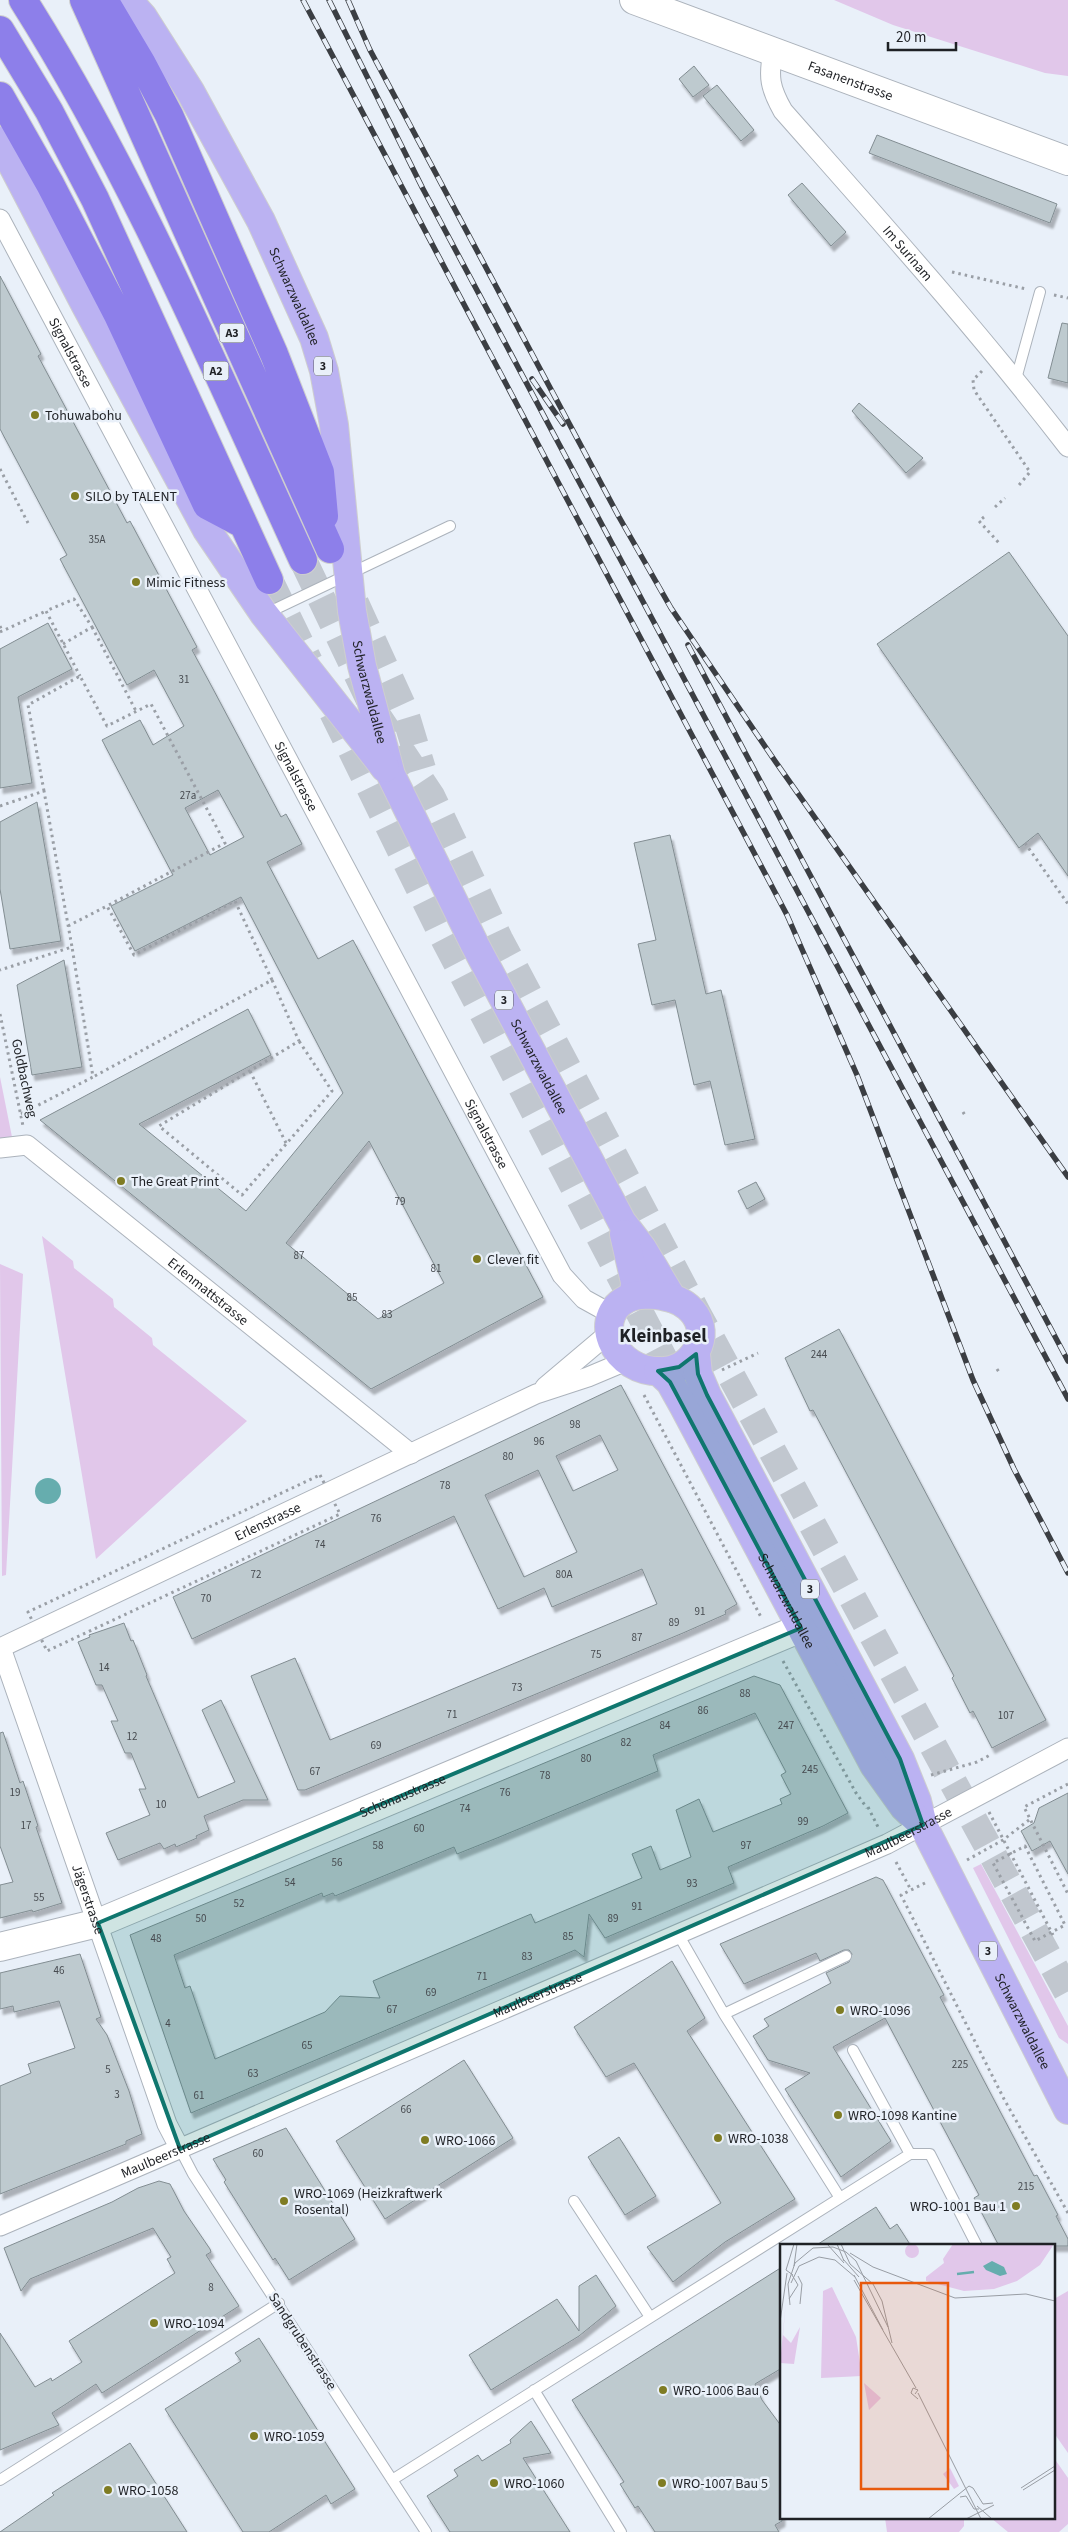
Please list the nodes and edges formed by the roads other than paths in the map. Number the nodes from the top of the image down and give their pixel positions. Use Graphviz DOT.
graph roads {
  1 [pos="23,0"];
  2 [pos="84,0"];
  3 [pos="104,0"];
  4 [pos="128,0"];
  5 [pos="634,0"];
  6 [pos="0,30"];
  7 [pos="773,52"];
  8 [pos="0,96"];
  9 [pos="0,141"];
  10 [pos="1068,161"];
  11 [pos="0,219"];
  12 [pos="1040,292"];
  13 [pos="1016,379"];
  14 [pos="1068,447"];
  15 [pos="243,524"];
  16 [pos="450,526"];
  17 [pos="303,560"];
  18 [pos="348,575"];
  19 [pos="269,580"];
  20 [pos="264,614"];
  21 [pos="391,776"];
  22 [pos="0,1148"];
  23 [pos="622,1222"];
  24 [pos="634,1296"];
  25 [pos="672,1298"];
  26 [pos="611,1324"];
  27 [pos="696,1354"];
  28 [pos="626,1361"];
  29 [pos="658,1371"];
  30 [pos="536,1394"];
  31 [pos="411,1454"];
  32 [pos="801,1628"];
  33 [pos="0,1647"];
  34 [pos="1068,1748"];
  35 [pos="923,1825"];
  36 [pos="98,1923"];
  37 [pos="678,1934"];
  38 [pos="0,1947"];
  39 [pos="846,1956"];
  40 [pos="724,2014"];
  41 [pos="853,2050"];
  42 [pos="1068,2110"];
  43 [pos="180,2149"];
  44 [pos="910,2154"];
  45 [pos="840,2198"];
  46 [pos="574,2201"];
  47 [pos="0,2226"];
  48 [pos="976,2244"];
  49 [pos="279,2303"];
  50 [pos="650,2317"];
  51 [pos="534,2390"];
  52 [pos="0,2480"];
  53 [pos="392,2480"];
  54 [pos="426,2532"];
  55 [pos="621,2532"];
  1 -- 17 [label="highway, A2"];
  2 -- 3 [label="highway, A3"];
  4 -- 18 [label="main road, Schwarzwaldallee / 3"];
  5 -- 7 [label="street, Fasanenstrasse"];
  6 -- 15 [label="highway"];
  7 -- 10 [label="street, Fasanenstrasse"];
  7 -- 13 [label="street, Im Surinam"];
  8 -- 15 [label="highway"];
  9 -- 20 [label="main road, Schwarzwaldallee / 3"];
  11 -- 26 [label="street, Signalstrasse"];
  12 -- 13 [label="lane"];
  13 -- 14 [label="street, Im Surinam"];
  15 -- 19 [label="highway"];
  16 -- 18 [label="lane"];
  18 -- 20 [label="lane"];
  18 -- 21 [label="main road, Schwarzwaldallee / 3"];
  20 -- 21 [label="main road, Schwarzwaldallee / 3"];
  21 -- 23 [label="main road, Schwarzwaldallee / 3"];
  22 -- 31 [label="street, Erlenmattstrasse"];
  23 -- 24 [label="main road, Schwarzwaldallee / 3"];
  23 -- 25 [label="main road, Schwarzwaldallee / 3"];
  24 -- 25 [label="main road, 3"];
  24 -- 26 [label="main road"];
  25 -- 27 [label="main road, 3"];
  26 -- 28 [label="main road"];
  26 -- 30 [label="street, Erlenstrasse"];
  27 -- 29 [label="main road"];
  27 -- 35 [label="main road, Schwarzwaldallee / 3"];
  28 -- 29 [label="main road"];
  28 -- 30 [label="street, Erlenstrasse"];
  29 -- 32 [label="main road, Schwarzwaldallee / 3"];
  30 -- 31 [label="street, Erlenstrasse"];
  31 -- 33 [label="street, Erlenstrasse"];
  32 -- 35 [label="main road, Schwarzwaldallee / 3"];
  32 -- 36 [label="street, Schönaustrasse"];
  33 -- 36 [label="street, Jägerstrasse"];
  34 -- 35 [label="street, Maulbeerstrasse"];
  35 -- 37 [label="street, Maulbeerstrasse"];
  35 -- 42 [label="main road, Schwarzwaldallee / 3"];
  36 -- 38 [label="street, Schönaustrasse"];
  36 -- 43 [label="street, Jägerstrasse"];
  37 -- 40 [label="lane"];
  37 -- 43 [label="street, Maulbeerstrasse"];
  39 -- 40 [label="lane"];
  40 -- 45 [label="lane"];
  41 -- 44 [label="lane"];
  43 -- 47 [label="street, Maulbeerstrasse"];
  43 -- 49 [label="lane, Sandgrubenstrasse"];
  44 -- 45 [label="lane"];
  44 -- 48 [label="lane"];
  45 -- 50 [label="lane"];
  46 -- 50 [label="lane"];
  49 -- 52 [label="lane"];
  49 -- 53 [label="lane, Sandgrubenstrasse"];
  50 -- 51 [label="lane"];
  51 -- 53 [label="lane"];
  51 -- 55 [label="lane"];
  53 -- 54 [label="lane, Sandgrubenstrasse"];
}
